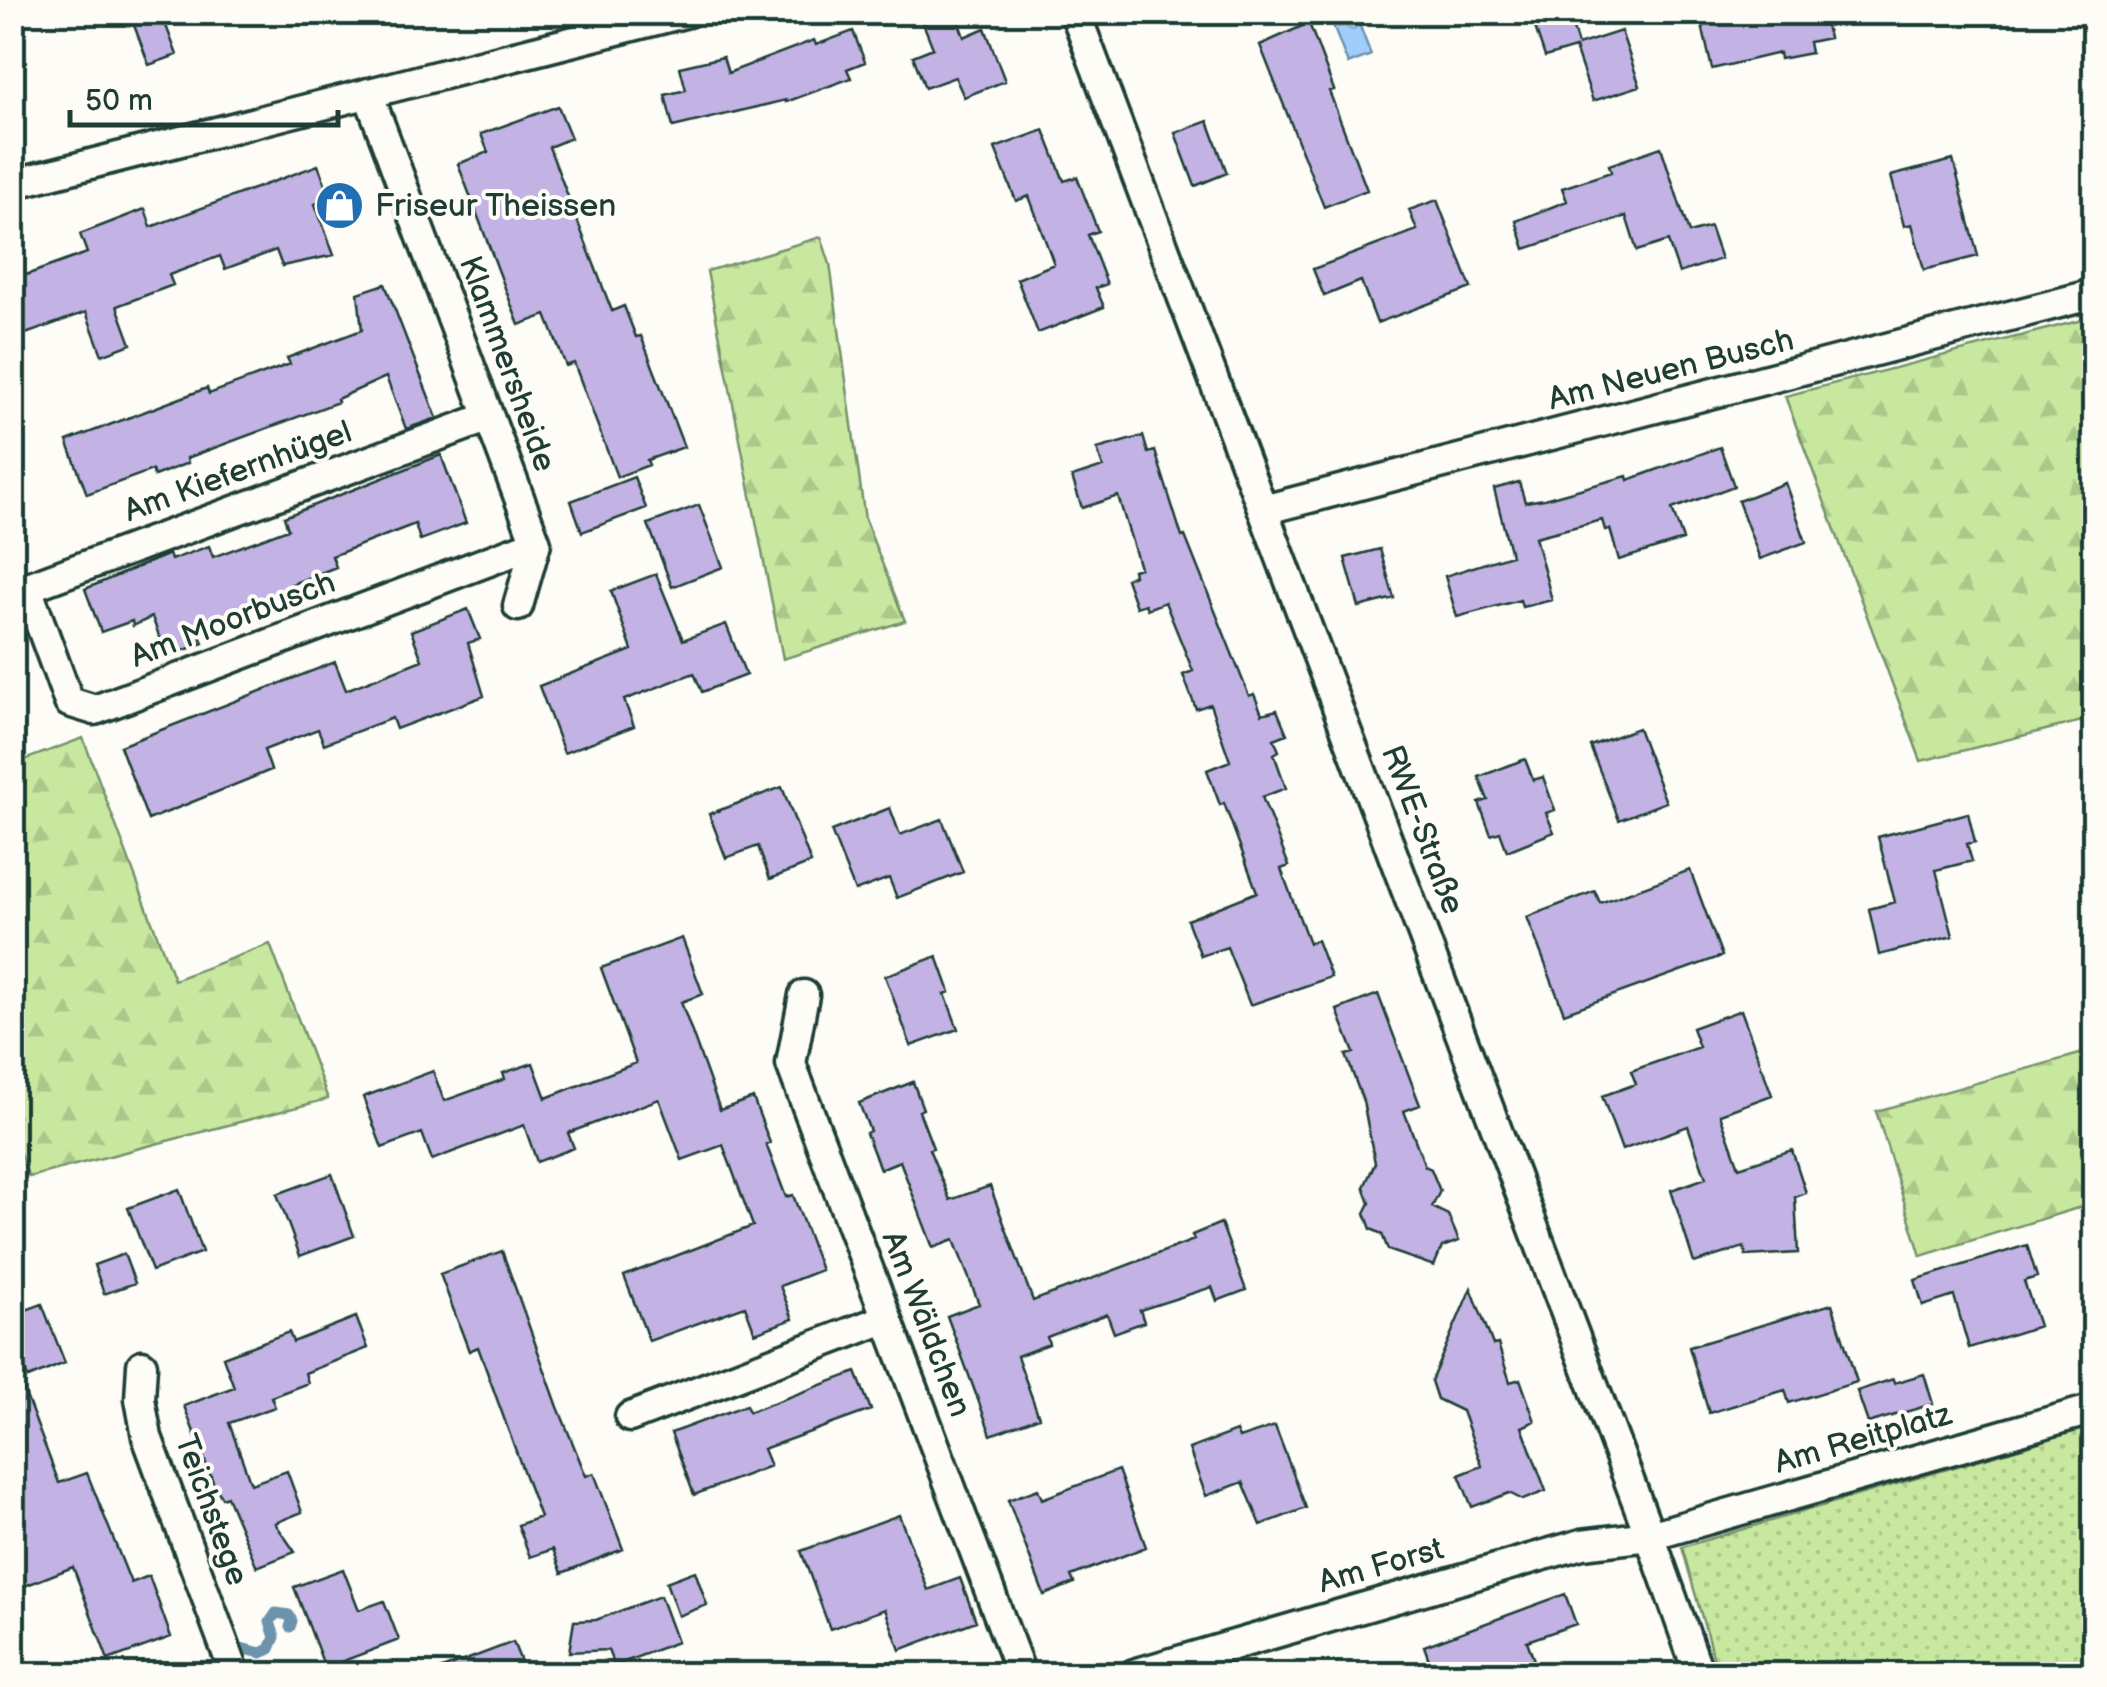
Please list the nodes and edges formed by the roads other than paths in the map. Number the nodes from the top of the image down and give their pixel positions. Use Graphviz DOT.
graph roads {
  1 [pos="688,12"];
  2 [pos="1075,12"];
  3 [pos="368,93"];
  4 [pos="12,184"];
  5 [pos="2094,294"];
  6 [pos="489,417"];
  7 [pos="1264,510"];
  8 [pos="536,543"];
  9 [pos="20,590"];
  10 [pos="518,606"];
  11 [pos="804,995"];
  12 [pos="885,1319"];
  13 [pos="142,1365"];
  14 [pos="2094,1409"];
  15 [pos="630,1417"];
  16 [pos="1650,1536"];
  17 [pos="235,1674"];
  18 [pos="1021,1674"];
  19 [pos="1134,1674"];
  20 [pos="1699,1674"];
  1 -- 3 [label="street"];
  2 -- 7 [label="street, RWE-Straße"];
  3 -- 4 [label="street"];
  3 -- 6 [label="street, Klammersheide"];
  5 -- 7 [label="street, Am Neuen Busch"];
  6 -- 8 [label="street, Klammersheide"];
  6 -- 9 [label="street, Am Kiefernhügel"];
  7 -- 16 [label="street, RWE-Straße"];
  8 -- 9 [label="street, Am Moorbusch"];
  8 -- 10 [label="street"];
  11 -- 12 [label="street, Am Wäldchen"];
  12 -- 15 [label="street"];
  12 -- 18 [label="street, Am Wäldchen"];
  13 -- 17 [label="street, Teichstege"];
  14 -- 16 [label="street, Am Reitplatz"];
  16 -- 19 [label="street, Am Forst"];
  16 -- 20 [label="street, RWE-Straße"];
}
